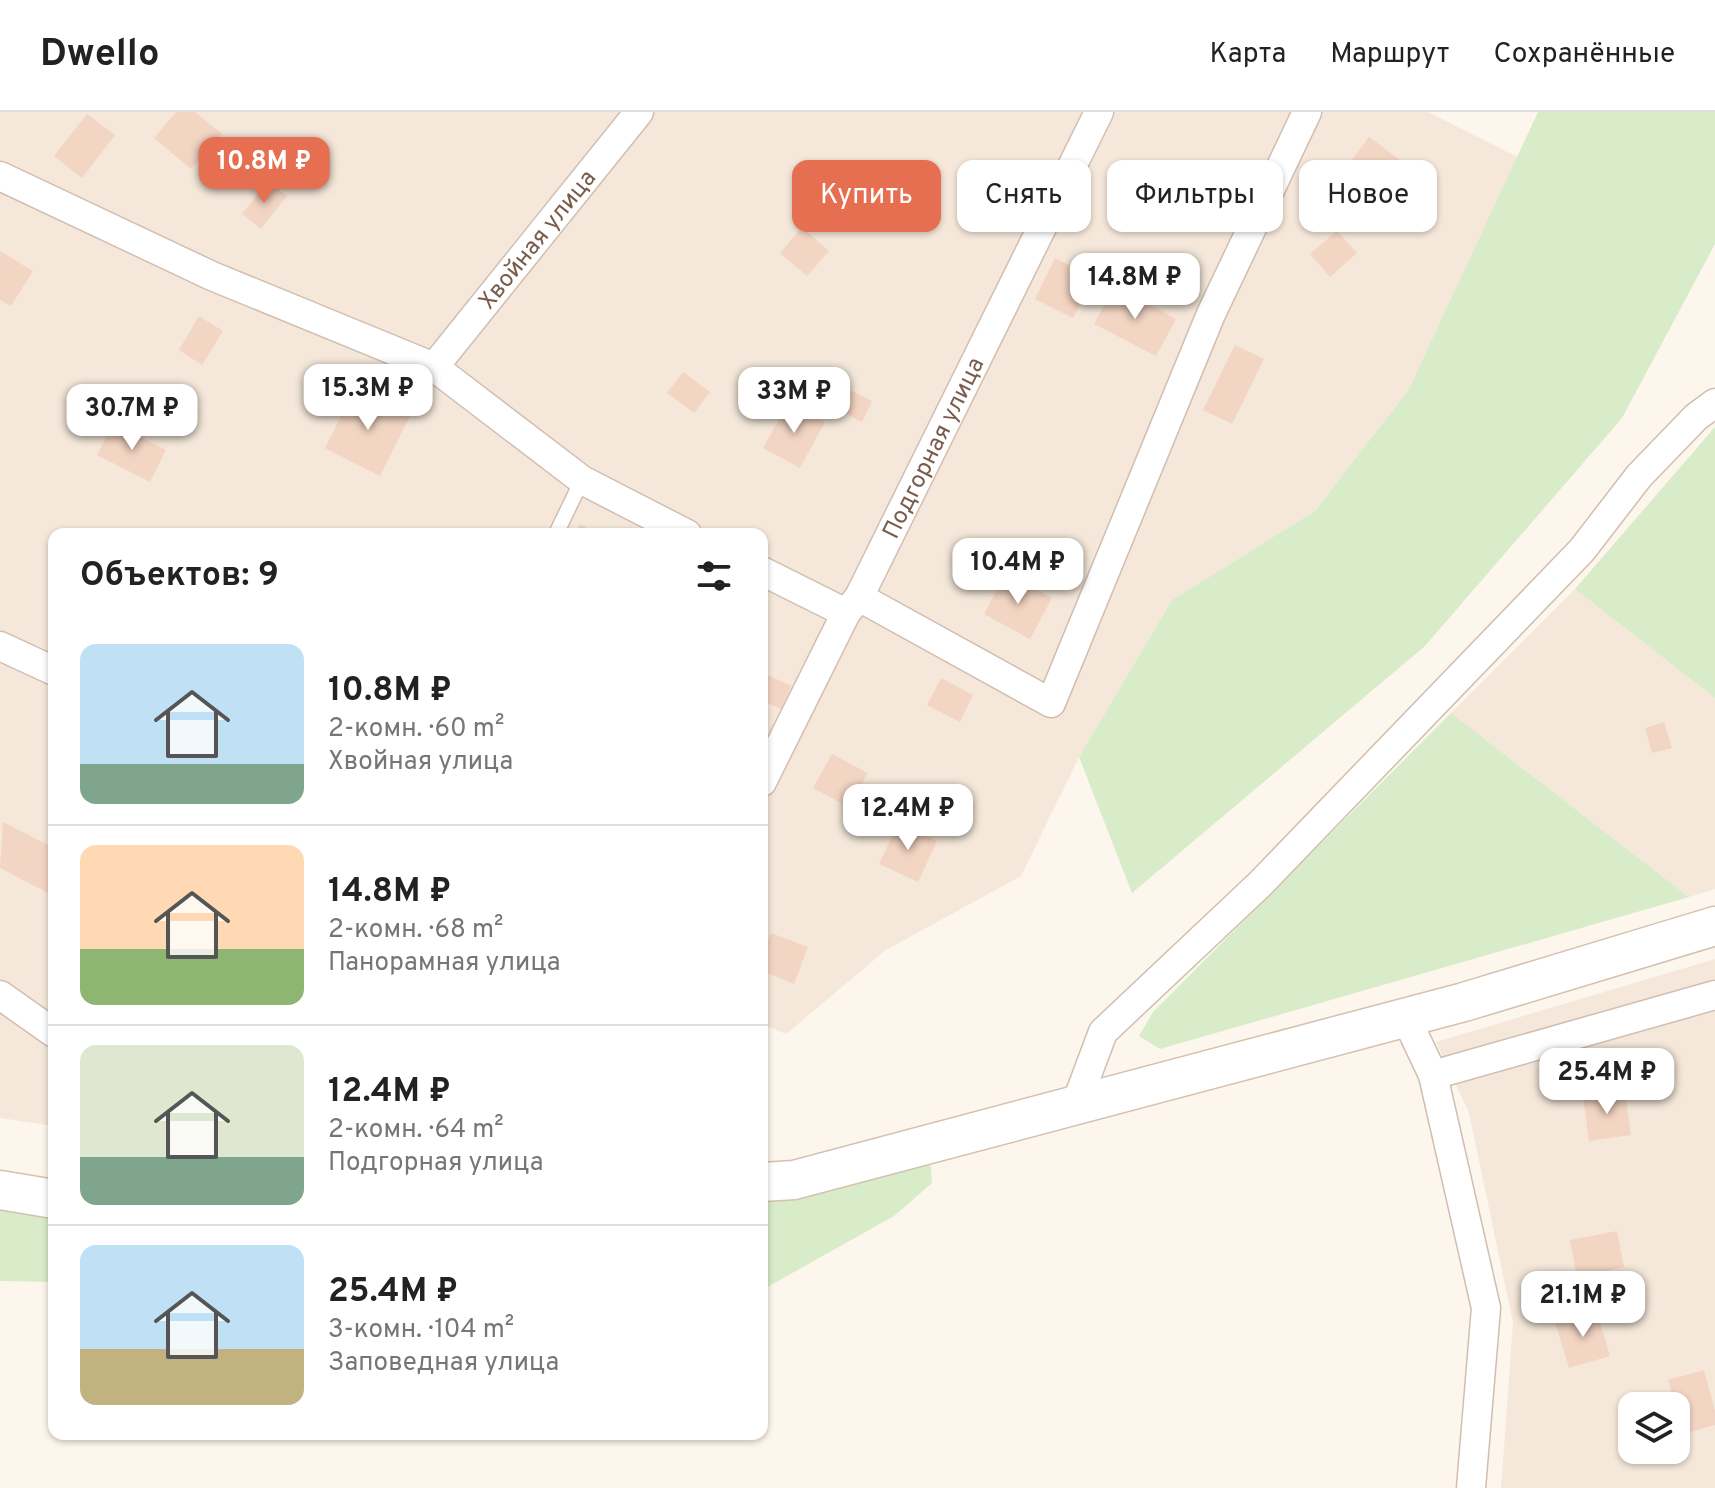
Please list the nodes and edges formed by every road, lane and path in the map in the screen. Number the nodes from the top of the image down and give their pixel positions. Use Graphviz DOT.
graph roads {
  1 [pos="639,112"];
  2 [pos="1099,112"];
  3 [pos="1307,112"];
  4 [pos="0,176"];
  5 [pos="434,367"];
  6 [pos="1715,403"];
  7 [pos="582,480"];
  8 [pos="559,528"];
  9 [pos="675,528"];
  10 [pos="768,573"];
  11 [pos="852,605"];
  12 [pos="0,646"];
  13 [pos="48,668"];
  14 [pos="768,770"];
  15 [pos="1715,926"];
  16 [pos="0,995"];
  17 [pos="1715,995"];
  18 [pos="1406,1018"];
  19 [pos="48,1029"];
  20 [pos="1433,1075"];
  21 [pos="1076,1104"];
  22 [pos="768,1182"];
  23 [pos="0,1190"];
  24 [pos="48,1198"];
  25 [pos="1471,1488"];
  1 -- 5 [label="street, Хвойная улица"];
  2 -- 11 [label="street, Подгорная улица"];
  3 -- 11 [label="street"];
  4 -- 5 [label="street"];
  5 -- 7 [label="street"];
  6 -- 21 [label="street"];
  7 -- 8 [label="lane"];
  7 -- 9 [label="street"];
  10 -- 11 [label="street"];
  11 -- 14 [label="street, Подгорная улица"];
  12 -- 13 [label="street"];
  15 -- 18 [label="street"];
  16 -- 19 [label="street"];
  17 -- 20 [label="street"];
  18 -- 20 [label="street"];
  18 -- 21 [label="street"];
  20 -- 25 [label="street"];
  21 -- 22 [label="street"];
  23 -- 24 [label="street"];
}
